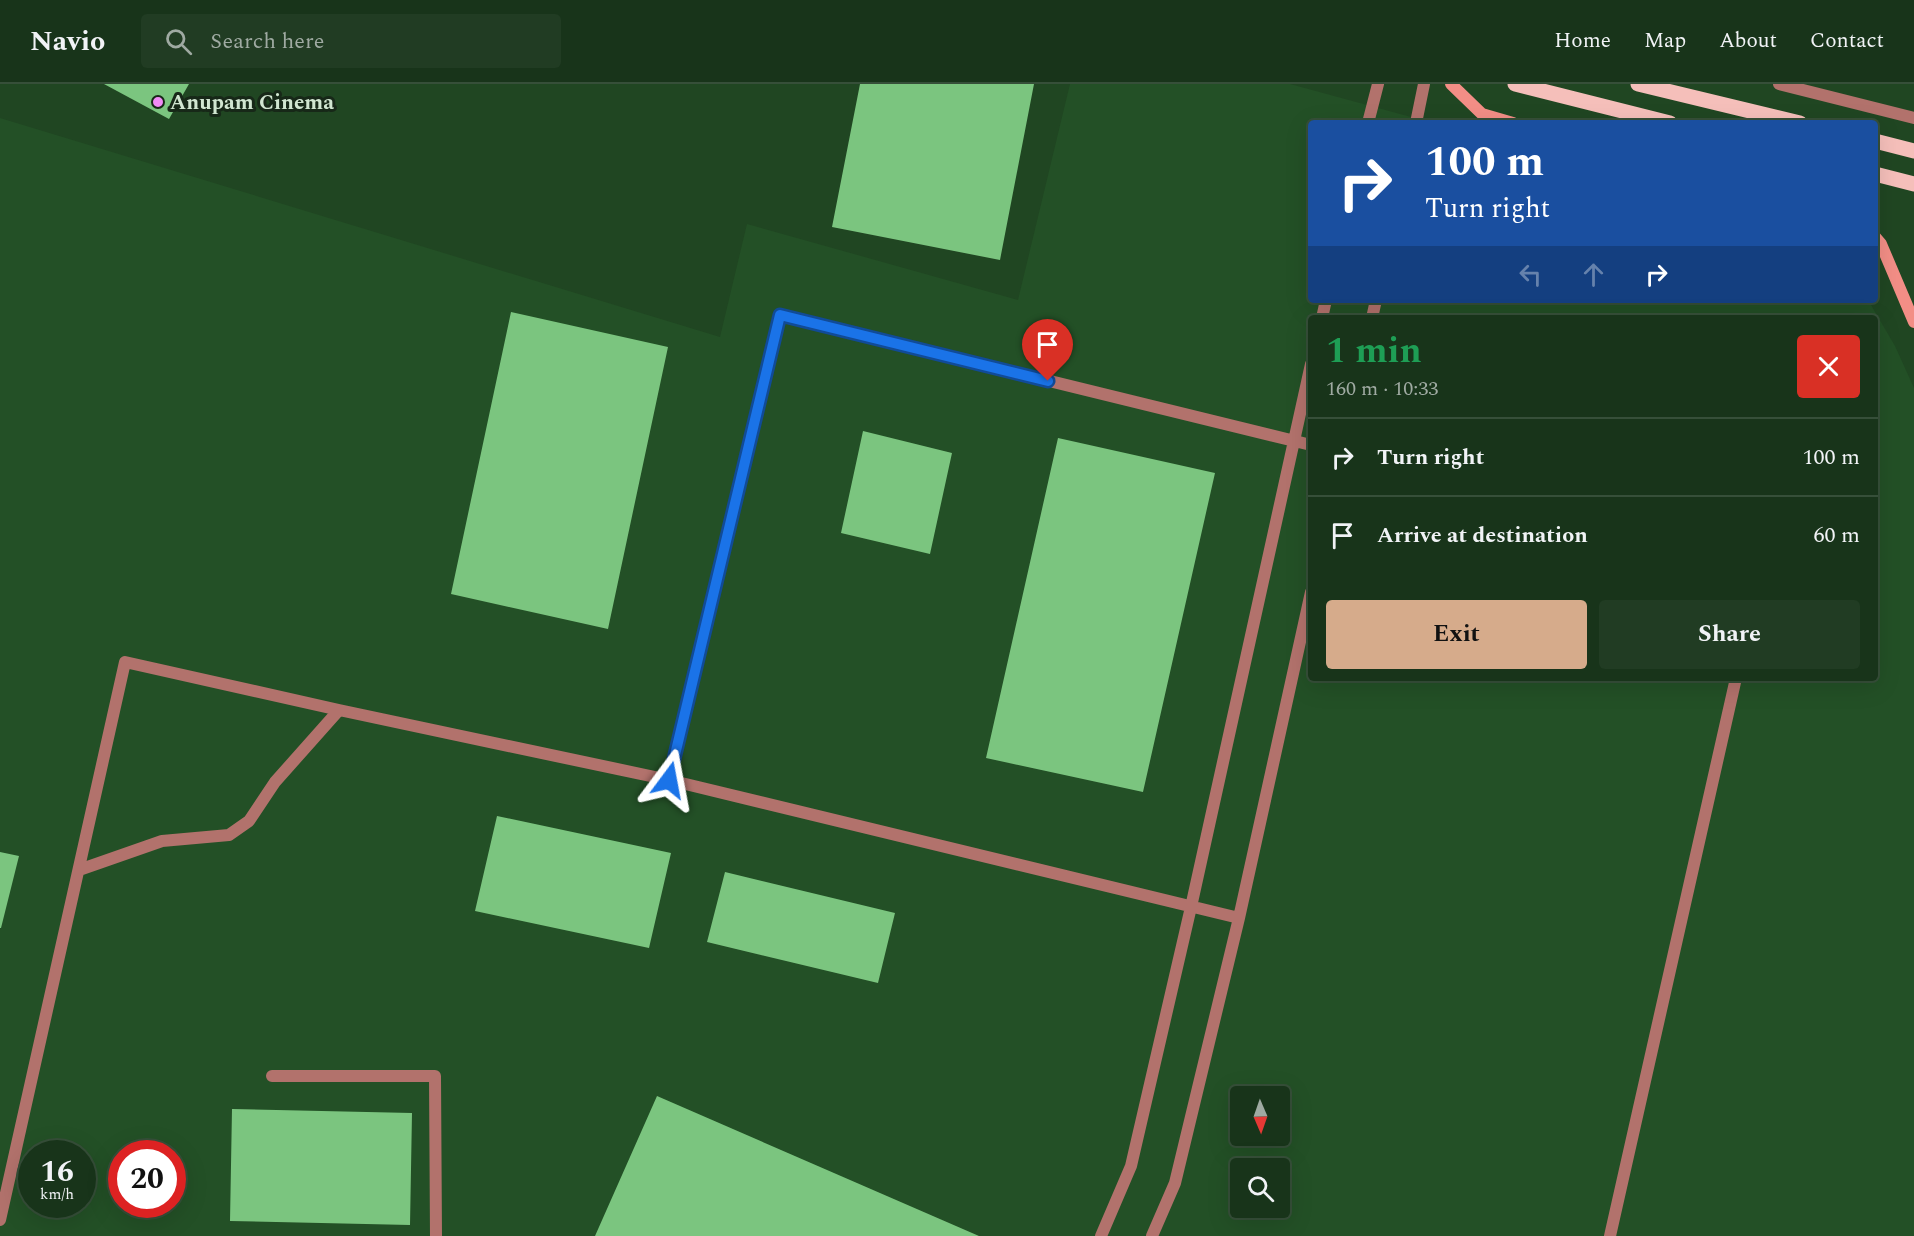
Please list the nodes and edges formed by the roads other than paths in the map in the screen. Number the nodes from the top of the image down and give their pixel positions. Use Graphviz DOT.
graph roads {
  1 [pos="1378,84"];
  2 [pos="1425,84"];
  3 [pos="1451,84"];
  4 [pos="1515,84"];
  5 [pos="1638,84"];
  6 [pos="1779,84"];
  7 [pos="1914,118"];
  8 [pos="1369,120"];
  9 [pos="1417,120"];
  10 [pos="1503,120"];
  11 [pos="1658,120"];
  12 [pos="1788,120"];
  13 [pos="1878,142"];
  14 [pos="1914,151"];
  15 [pos="1878,175"];
  16 [pos="1914,184"];
  17 [pos="1878,240"];
  18 [pos="1914,322"];
  19 [pos="1308,377"];
  20 [pos="1293,441"];
  21 [pos="1308,444"];
  22 [pos="1308,606"];
  23 [pos="1735,681"];
  24 [pos="339,710"];
  25 [pos="669,780"];
  26 [pos="79,870"];
  27 [pos="1191,908"];
  28 [pos="1239,918"];
  29 [pos="272,1076"];
  30 [pos="0,1220"];
  31 [pos="436,1236"];
  32 [pos="1101,1236"];
  33 [pos="1152,1236"];
  34 [pos="1610,1236"];
  1 -- 8 [label="street"];
  2 -- 9 [label="street"];
  3 -- 10 [label="main road"];
  4 -- 11 [label="main road"];
  5 -- 12 [label="main road"];
  6 -- 7 [label="street"];
  13 -- 14 [label="main road"];
  15 -- 16 [label="main road"];
  17 -- 18 [label="main road"];
  19 -- 20 [label="street"];
  20 -- 21 [label="street"];
  20 -- 25 [label="street"];
  20 -- 27 [label="street"];
  22 -- 28 [label="street"];
  23 -- 34 [label="street"];
  24 -- 25 [label="street"];
  24 -- 26 [label="street"];
  24 -- 26 [label="street"];
  25 -- 27 [label="street"];
  26 -- 30 [label="street"];
  27 -- 28 [label="street"];
  27 -- 32 [label="street"];
  28 -- 33 [label="street"];
  29 -- 31 [label="street"];
}
